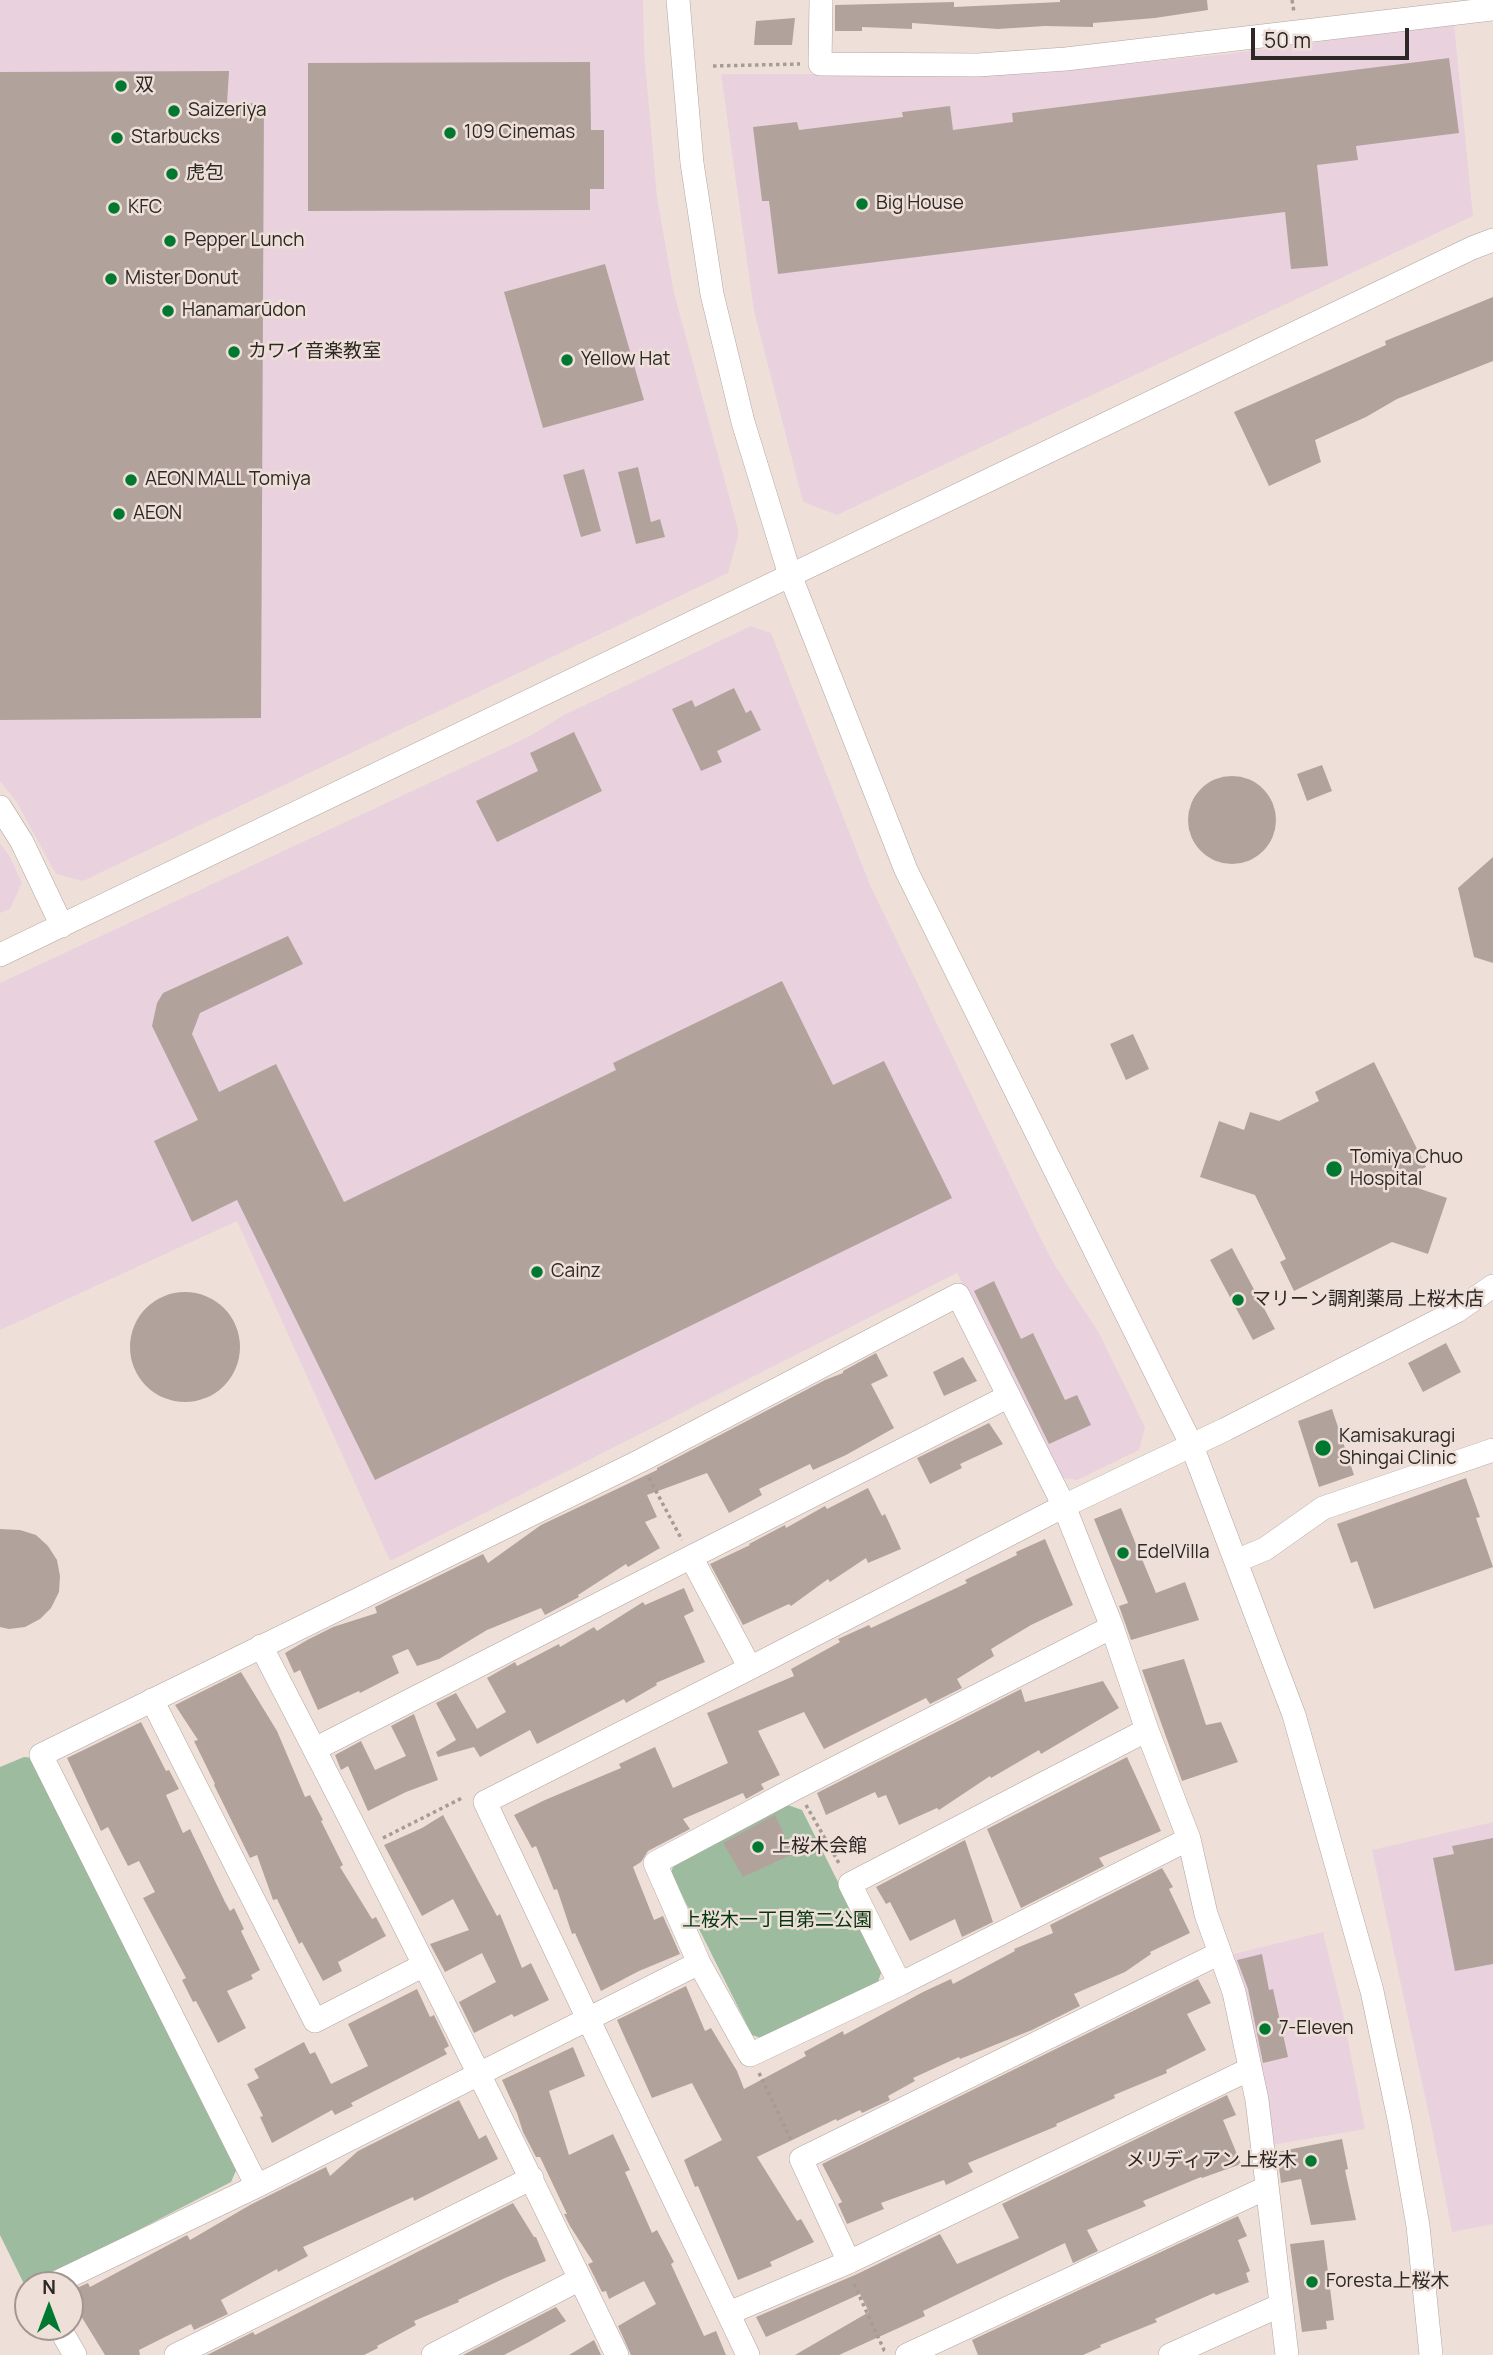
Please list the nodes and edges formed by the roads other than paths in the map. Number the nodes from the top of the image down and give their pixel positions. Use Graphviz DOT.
graph roads {
  1 [pos="678,0"];
  2 [pos="821,0"];
  3 [pos="1493,9"];
  4 [pos="1493,240"];
  5 [pos="790,575"];
  6 [pos="0,807"];
  7 [pos="62,926"];
  8 [pos="0,955"];
  9 [pos="1493,1286"];
  10 [pos="1009,1396"];
  11 [pos="1192,1446"];
  12 [pos="1493,1450"];
  13 [pos="1064,1506"];
  14 [pos="691,1557"];
  15 [pos="1236,1561"];
  16 [pos="1112,1627"];
  17 [pos="261,1646"];
  18 [pos="750,1668"];
  19 [pos="152,1700"];
  20 [pos="1147,1730"];
  21 [pos="314,1749"];
  22 [pos="1189,1839"];
  23 [pos="1220,1953"];
  24 [pos="699,1963"];
  25 [pos="424,1965"];
  26 [pos="900,1984"];
  27 [pos="588,2018"];
  28 [pos="1250,2069"];
  29 [pos="480,2074"];
  30 [pos="532,2178"];
  31 [pos="257,2186"];
  32 [pos="1266,2188"];
  33 [pos="849,2262"];
  34 [pos="80,2271"];
  35 [pos="580,2279"];
  36 [pos="1281,2305"];
  37 [pos="729,2313"];
  38 [pos="176,2355"];
  39 [pos="433,2355"];
  40 [pos="617,2355"];
  41 [pos="748,2355"];
  42 [pos="907,2355"];
  43 [pos="1170,2355"];
  44 [pos="1287,2355"];
  45 [pos="1431,2355"];
  1 -- 5 [label="street"];
  2 -- 3 [label="street"];
  4 -- 5 [label="street"];
  5 -- 7 [label="street"];
  5 -- 11 [label="street"];
  6 -- 7 [label="street"];
  7 -- 8 [label="street"];
  9 -- 11 [label="street"];
  10 -- 13 [label="street"];
  10 -- 14 [label="street"];
  10 -- 17 [label="street"];
  11 -- 13 [label="street"];
  11 -- 15 [label="street"];
  12 -- 15 [label="street"];
  13 -- 16 [label="street"];
  13 -- 18 [label="street"];
  14 -- 18 [label="street"];
  14 -- 21 [label="street"];
  15 -- 45 [label="street"];
  16 -- 20 [label="street"];
  16 -- 24 [label="street"];
  17 -- 19 [label="street"];
  17 -- 21 [label="street"];
  18 -- 27 [label="street"];
  19 -- 25 [label="street"];
  19 -- 31 [label="street"];
  20 -- 22 [label="street"];
  20 -- 26 [label="street"];
  21 -- 25 [label="street"];
  22 -- 23 [label="street"];
  22 -- 26 [label="street"];
  23 -- 28 [label="street"];
  23 -- 33 [label="street"];
  24 -- 26 [label="street"];
  24 -- 27 [label="street"];
  25 -- 29 [label="street"];
  27 -- 29 [label="street"];
  27 -- 37 [label="street"];
  28 -- 32 [label="street"];
  28 -- 33 [label="street"];
  29 -- 30 [label="street"];
  29 -- 31 [label="street"];
  30 -- 35 [label="street"];
  30 -- 38 [label="street"];
  31 -- 34 [label="street"];
  32 -- 36 [label="street"];
  32 -- 42 [label="street"];
  33 -- 37 [label="street"];
  35 -- 39 [label="street"];
  35 -- 40 [label="street"];
  36 -- 43 [label="street"];
  36 -- 44 [label="street"];
  37 -- 41 [label="street"];
}
